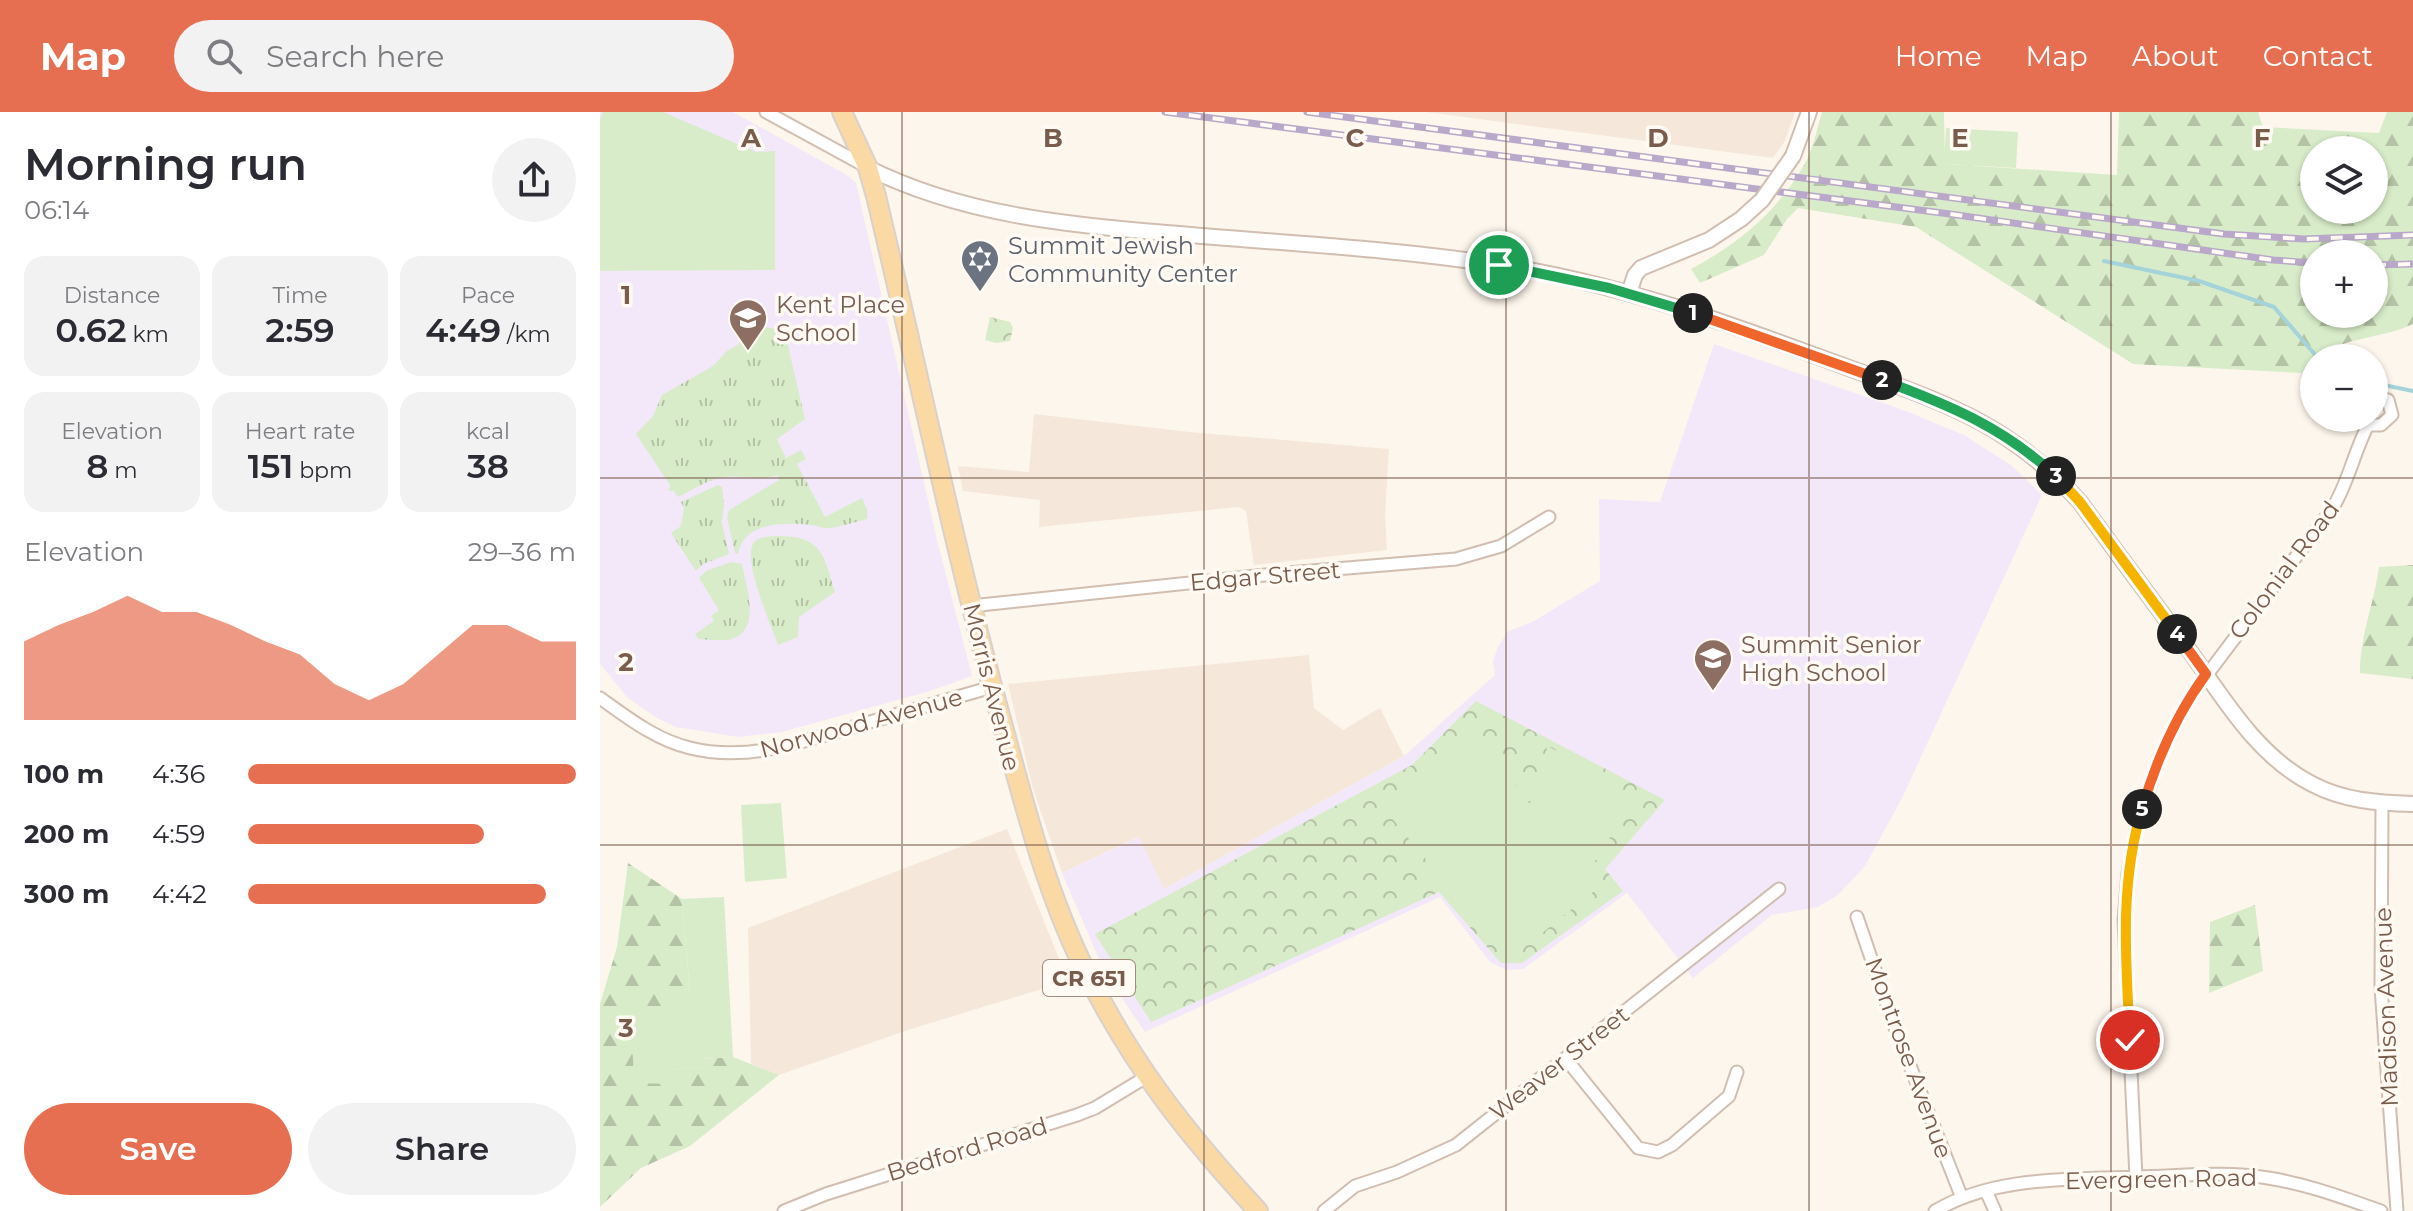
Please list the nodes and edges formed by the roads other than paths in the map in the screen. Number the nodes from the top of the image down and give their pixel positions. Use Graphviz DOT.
graph roads {
  1 [pos="766,112"];
  2 [pos="842,112"];
  3 [pos="1809,112"];
  4 [pos="868,168"];
  5 [pos="1629,293"];
  6 [pos="2388,400"];
  7 [pos="2388,419"];
  8 [pos="2362,432"];
  9 [pos="1549,517"];
  10 [pos="971,606"];
  11 [pos="2206,674"];
  12 [pos="992,687"];
  13 [pos="600,698"];
  14 [pos="2382,803"];
  15 [pos="2413,804"];
  16 [pos="1779,889"];
  17 [pos="1857,917"];
  18 [pos="1566,1059"];
  19 [pos="1737,1072"];
  20 [pos="1146,1077"];
  21 [pos="2136,1178"];
  22 [pos="1986,1191"];
  23 [pos="1962,1198"];
  24 [pos="784,1211"];
  25 [pos="1258,1211"];
  26 [pos="1324,1211"];
  27 [pos="1935,1211"];
  28 [pos="1995,1211"];
  29 [pos="2381,1211"];
  30 [pos="2397,1211"];
  1 -- 4 [label="street"];
  2 -- 4 [label="main road, Morris Avenue / CR 651"];
  3 -- 5 [label="street, bridge"];
  4 -- 5 [label="street"];
  4 -- 10 [label="main road, Morris Avenue / CR 651"];
  5 -- 11 [label="street"];
  6 -- 7 [label="street"];
  8 -- 11 [label="street, Colonial Road"];
  9 -- 10 [label="street, Edgar Street"];
  10 -- 12 [label="main road, Morris Avenue / CR 651"];
  11 -- 14 [label="street"];
  11 -- 21 [label="street, Colonial Road"];
  12 -- 13 [label="street, Norwood Avenue"];
  12 -- 20 [label="main road, Morris Avenue / CR 651"];
  14 -- 15 [label="street"];
  14 -- 30 [label="street, Madison Avenue"];
  16 -- 18 [label="street, Weaver Street"];
  17 -- 23 [label="street, Montrose Avenue"];
  18 -- 19 [label="street"];
  18 -- 26 [label="street, Weaver Street"];
  20 -- 24 [label="street, Bedford Road"];
  20 -- 25 [label="main road, Morris Avenue / CR 651"];
  21 -- 22 [label="street, Evergreen Road"];
  21 -- 29 [label="street, Evergreen Road"];
  22 -- 23 [label="street, Evergreen Road"];
  22 -- 28 [label="street"];
  23 -- 27 [label="street, Evergreen Road"];
}
